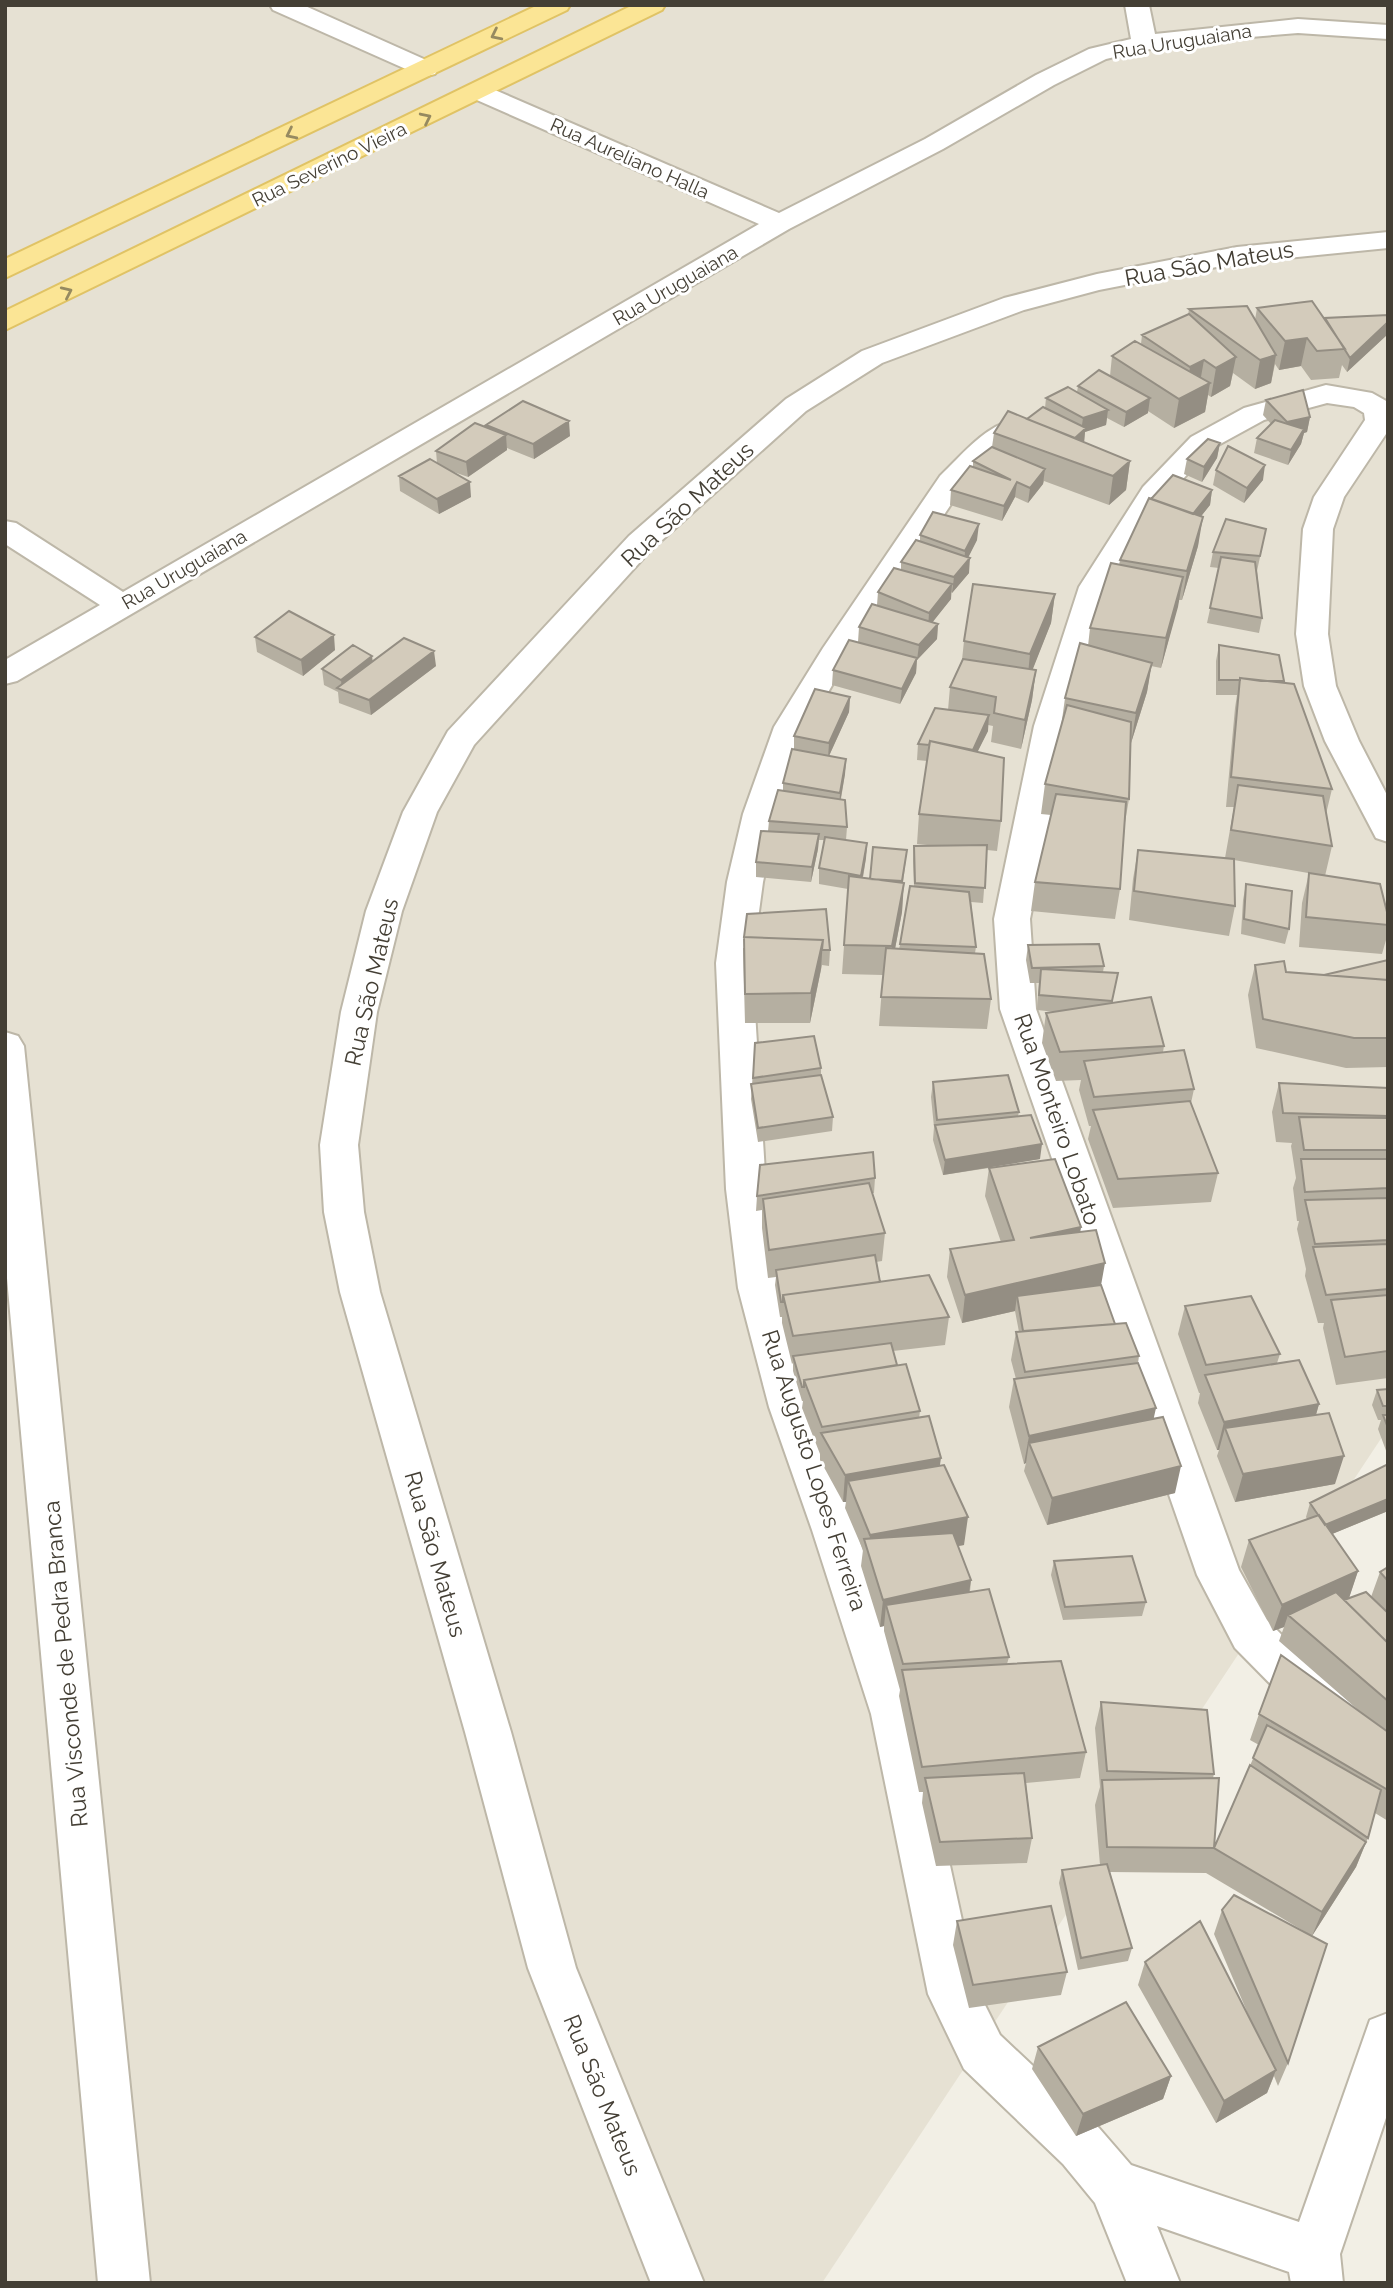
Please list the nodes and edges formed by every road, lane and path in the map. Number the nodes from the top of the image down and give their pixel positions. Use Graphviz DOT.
graph roads {
  1 [pos="282,5"];
  2 [pos="558,5"];
  3 [pos="653,5"];
  4 [pos="1138,5"];
  5 [pos="1388,32"];
  6 [pos="1144,43"];
  7 [pos="426,69"];
  8 [pos="479,92"];
  9 [pos="780,223"];
  10 [pos="77,236"];
  11 [pos="1388,240"];
  12 [pos="125,265"];
  13 [pos="5,270"];
  14 [pos="5,322"];
  15 [pos="1010,430"];
  16 [pos="5,530"];
  17 [pos="122,605"];
  18 [pos="5,674"];
  19 [pos="1388,830"];
  20 [pos="5,1046"];
  21 [pos="1388,1755"];
  22 [pos="1388,2037"];
  23 [pos="1114,2185"];
  24 [pos="1315,2268"];
  25 [pos="124,2283"];
  26 [pos="678,2283"];
  27 [pos="1154,2283"];
  1 -- 7 [label="street"];
  2 -- 7 [label="main road, Rua Severino Vieira, one-way"];
  3 -- 8 [label="main road, Rua Severino Vieira"];
  4 -- 6 [label="street"];
  5 -- 6 [label="street, Rua Uruguaiana"];
  6 -- 9 [label="street, Rua Uruguaiana"];
  7 -- 10 [label="main road, Rua Severino Vieira, one-way"];
  8 -- 9 [label="street, Rua Aureliano Halla"];
  12 -- 8 [label="main road, Rua Severino Vieira, one-way"];
  9 -- 17 [label="street, Rua Uruguaiana"];
  10 -- 12 [label="main road"];
  10 -- 13 [label="main road, Rua Severino Vieira"];
  11 -- 26 [label="street, Rua São Mateus"];
  14 -- 12 [label="main road, Rua Severino Vieira, one-way"];
  15 -- 23 [label="street, Rua Augusto Lopes Ferreira"];
  16 -- 17 [label="street"];
  17 -- 18 [label="street, Rua Uruguaiana"];
  19 -- 21 [label="street, Rua Monteiro Lobato"];
  20 -- 25 [label="street, Rua Visconde de Pedra Branca"];
  22 -- 24 [label="street"];
  23 -- 24 [label="street"];
  23 -- 27 [label="street"];
}
